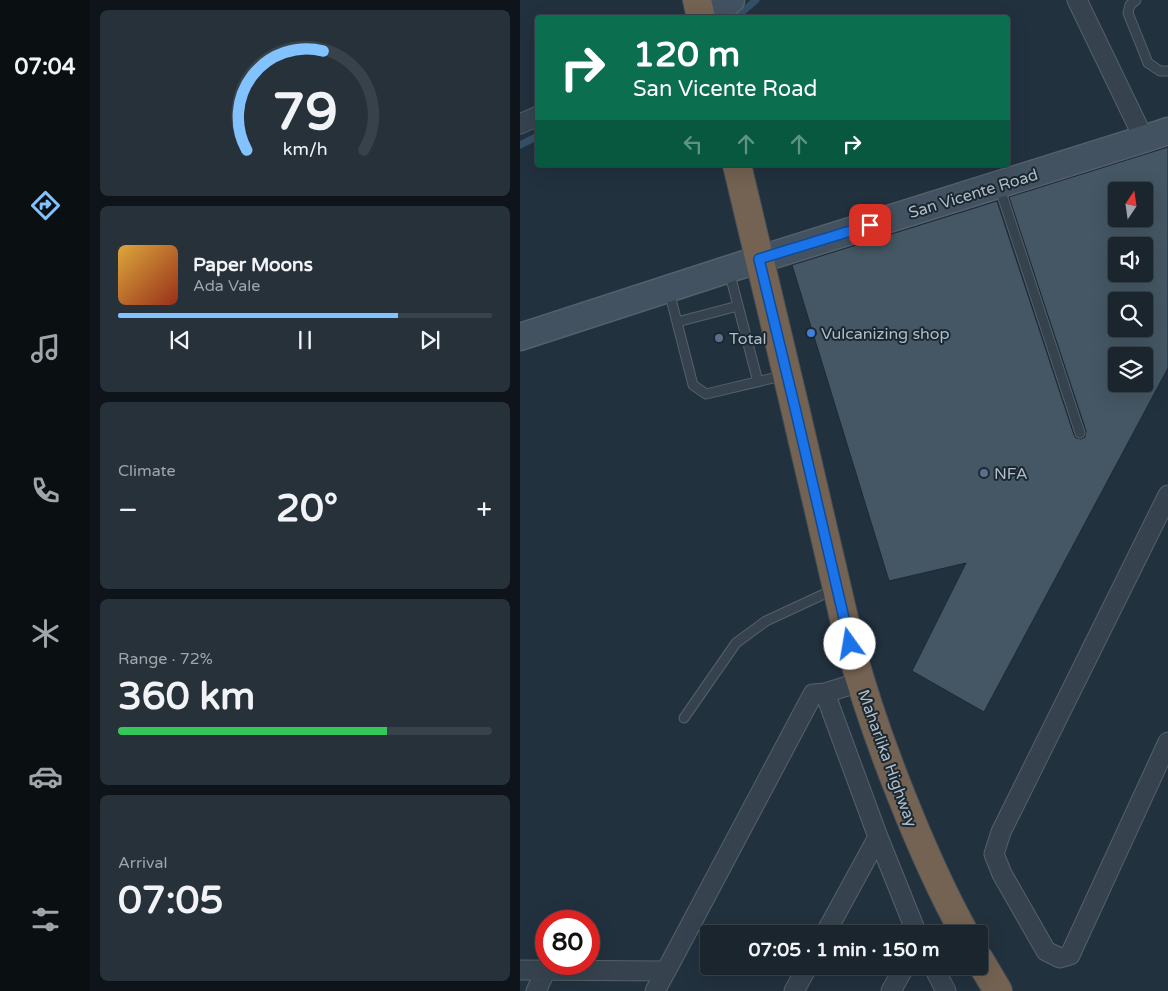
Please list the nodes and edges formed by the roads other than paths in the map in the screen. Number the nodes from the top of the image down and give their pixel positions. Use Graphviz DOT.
graph roads {
  1 [pos="697,0"];
  2 [pos="731,0"];
  3 [pos="1077,0"];
  4 [pos="1136,0"];
  5 [pos="700,15"];
  6 [pos="713,15"];
  7 [pos="1168,71"];
  8 [pos="535,117"];
  9 [pos="520,124"];
  10 [pos="1156,135"];
  11 [pos="736,167"];
  12 [pos="999,184"];
  13 [pos="759,259"];
  14 [pos="729,269"];
  15 [pos="668,288"];
  16 [pos="738,306"];
  17 [pos="676,322"];
  18 [pos="520,337"];
  19 [pos="787,375"];
  20 [pos="758,382"];
  21 [pos="1080,433"];
  22 [pos="1168,495"];
  23 [pos="837,589"];
  24 [pos="860,682"];
  25 [pos="825,693"];
  26 [pos="684,718"];
  27 [pos="1168,742"];
  28 [pos="878,837"];
  29 [pos="830,925"];
  30 [pos="913,925"];
  31 [pos="960,925"];
  32 [pos="520,970"];
  33 [pos="535,970"];
  34 [pos="600,970"];
  35 [pos="666,971"];
  36 [pos="988,974"];
  37 [pos="544,975"];
  38 [pos="803,975"];
  39 [pos="900,975"];
  40 [pos="938,975"];
  41 [pos="536,991"];
  42 [pos="655,991"];
  43 [pos="794,991"];
  44 [pos="891,991"];
  45 [pos="946,991"];
  46 [pos="998,991"];
  1 -- 5 [label="highway"];
  2 -- 6 [label="main road"];
  3 -- 10 [label="street"];
  4 -- 7 [label="lane"];
  8 -- 9 [label="street"];
  10 -- 12 [label="main road, San Vicente Road"];
  11 -- 13 [label="highway, Maharlika Highway"];
  12 -- 13 [label="main road, San Vicente Road"];
  12 -- 21 [label="lane"];
  13 -- 14 [label="main road, San Vicente Road"];
  13 -- 19 [label="highway, Maharlika Highway"];
  14 -- 15 [label="main road, San Vicente Road"];
  14 -- 16 [label="lane"];
  15 -- 17 [label="lane"];
  15 -- 18 [label="main road, San Vicente Road"];
  16 -- 17 [label="lane"];
  16 -- 20 [label="lane"];
  17 -- 20 [label="lane"];
  19 -- 20 [label="lane"];
  19 -- 23 [label="highway, Maharlika Highway"];
  22 -- 27 [label="street"];
  23 -- 24 [label="highway, Maharlika Highway"];
  23 -- 26 [label="lane"];
  24 -- 25 [label="street"];
  24 -- 31 [label="highway, Maharlika Highway"];
  25 -- 28 [label="street"];
  25 -- 35 [label="street"];
  28 -- 29 [label="street"];
  28 -- 30 [label="street"];
  32 -- 33 [label="street"];
  34 -- 35 [label="street"];
  35 -- 42 [label="street"];
  36 -- 46 [label="highway"];
  37 -- 41 [label="street"];
  38 -- 43 [label="street"];
  39 -- 44 [label="street"];
  40 -- 45 [label="street"];
}
